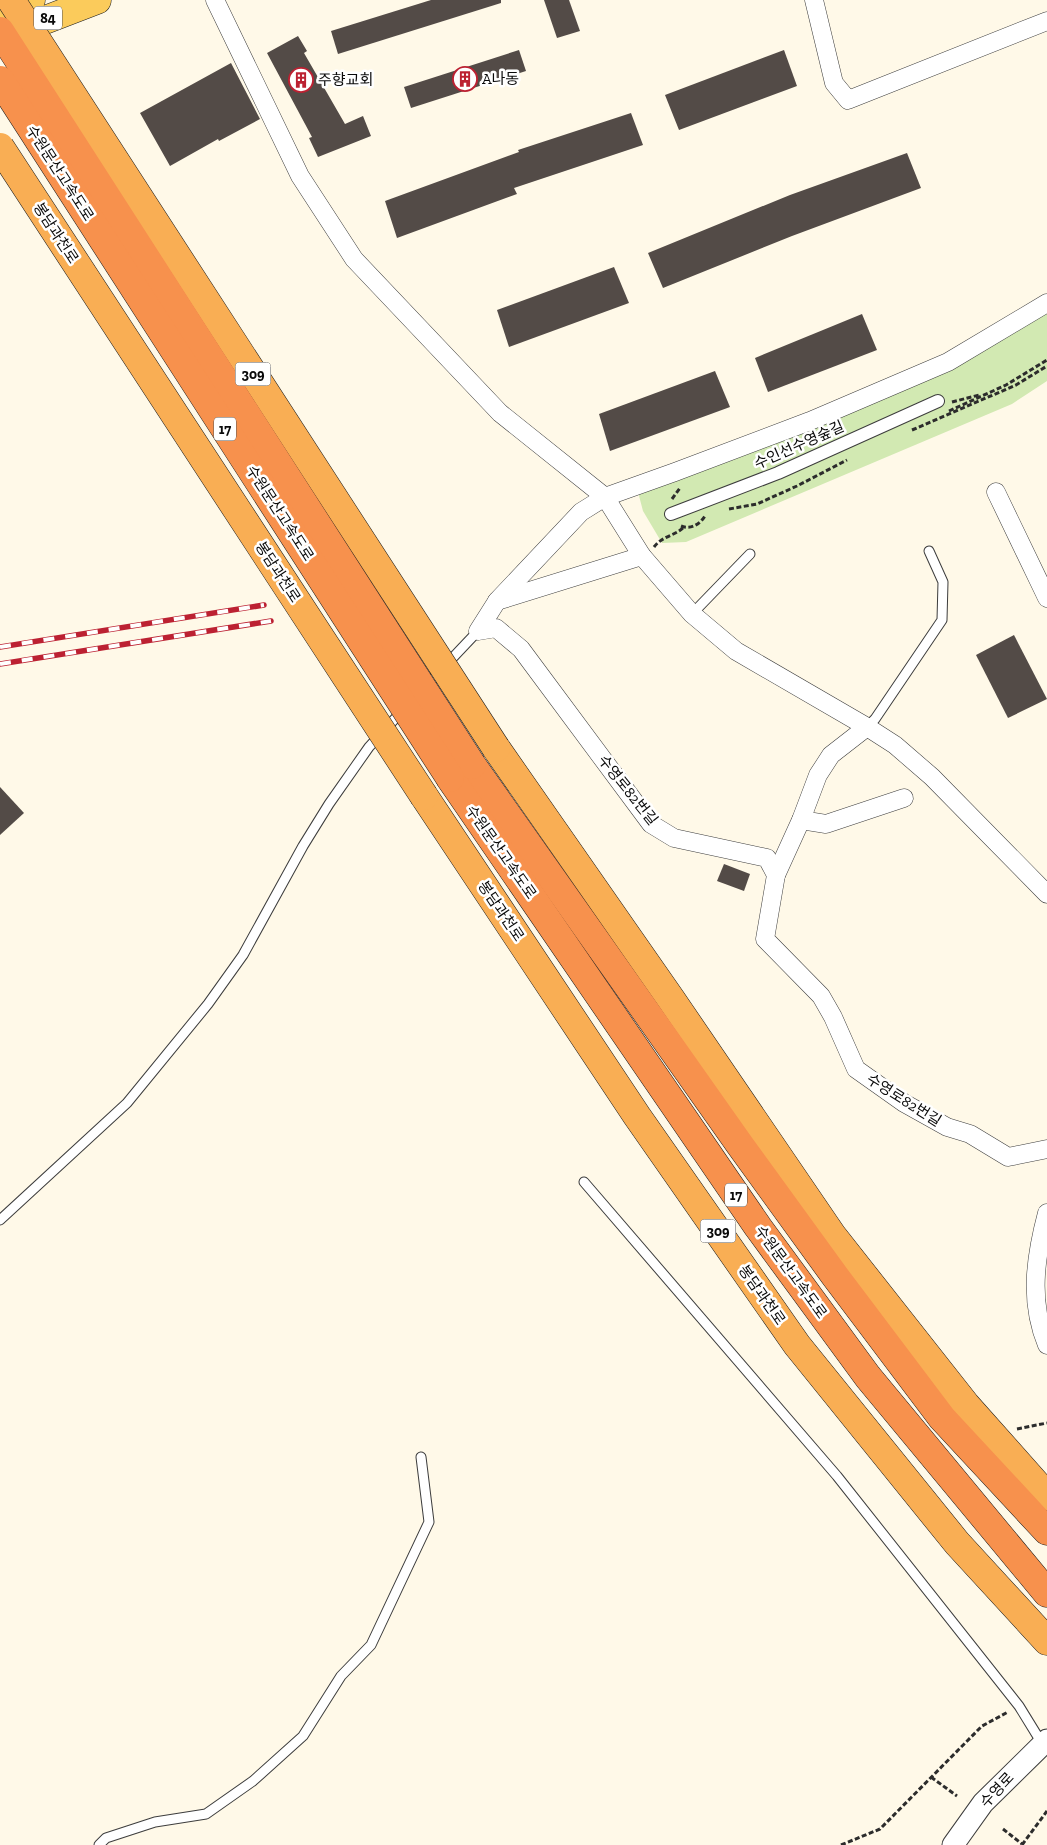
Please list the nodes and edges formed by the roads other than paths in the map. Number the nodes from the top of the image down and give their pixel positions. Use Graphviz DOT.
graph roads {
  1 [pos="11,0"];
  2 [pos="31,0"];
  3 [pos="97,0"];
  4 [pos="215,0"];
  5 [pos="814,0"];
  6 [pos="0,12"];
  7 [pos="1047,21"];
  8 [pos="0,31"];
  9 [pos="0,37"];
  10 [pos="0,80"];
  11 [pos="0,147"];
  12 [pos="1047,303"];
  13 [pos="938,400"];
  14 [pos="996,492"];
  15 [pos="604,497"];
  16 [pos="671,514"];
  17 [pos="929,551"];
  18 [pos="648,552"];
  19 [pos="750,554"];
  20 [pos="1047,598"];
  21 [pos="497,601"];
  22 [pos="692,614"];
  23 [pos="478,631"];
  24 [pos="416,696"];
  25 [pos="410,704"];
  26 [pos="867,727"];
  27 [pos="461,772"];
  28 [pos="904,798"];
  29 [pos="801,820"];
  30 [pos="776,875"];
  31 [pos="1047,894"];
  32 [pos="1047,1149"];
  33 [pos="584,1182"];
  34 [pos="1047,1213"];
  35 [pos="0,1220"];
  36 [pos="1047,1345"];
  37 [pos="421,1457"];
  38 [pos="1047,1496"];
  39 [pos="1047,1531"];
  40 [pos="1047,1593"];
  41 [pos="1047,1641"];
  42 [pos="1045,1745"];
  43 [pos="99,1845"];
  44 [pos="953,1845"];
  1 -- 38 [label="highway, 309, bridge"];
  2 -- 6 [label="main road, 84"];
  3 -- 9 [label="main road, 84"];
  4 -- 15 [label="street"];
  5 -- 7 [label="street"];
  8 -- 27 [label="highway, 수원문산고속도로 / 17, bridge"];
  10 -- 27 [label="highway, 수원문산고속도로 / 17, bridge"];
  11 -- 41 [label="highway, 봉담과천로 / 309, bridge"];
  12 -- 15 [label="street"];
  13 -- 16 [label="street, 수인선수영숲길"];
  14 -- 20 [label="street"];
  15 -- 18 [label="street"];
  15 -- 21 [label="street"];
  17 -- 26 [label="lane"];
  18 -- 21 [label="street"];
  18 -- 22 [label="street"];
  19 -- 22 [label="lane"];
  21 -- 23 [label="street"];
  22 -- 26 [label="street"];
  23 -- 24 [label="lane"];
  23 -- 30 [label="street, 수영로82번길"];
  25 -- 35 [label="lane"];
  26 -- 29 [label="street"];
  26 -- 31 [label="street"];
  27 -- 39 [label="highway, 수원문산고속도로 / 17"];
  27 -- 40 [label="highway, 수원문산고속도로 / 17"];
  28 -- 29 [label="street"];
  29 -- 30 [label="street"];
  30 -- 32 [label="street, 수영로82번길"];
  33 -- 42 [label="lane"];
  34 -- 36 [label="street"];
  37 -- 43 [label="lane"];
  42 -- 44 [label="street, 수영로"];
}
